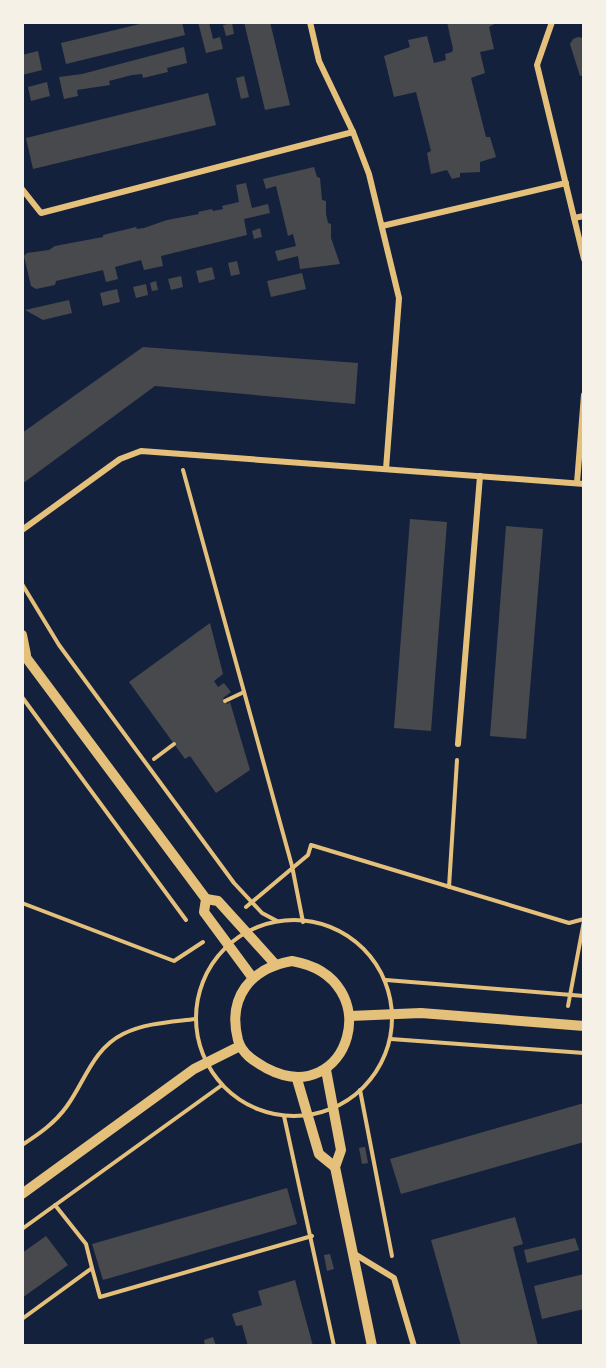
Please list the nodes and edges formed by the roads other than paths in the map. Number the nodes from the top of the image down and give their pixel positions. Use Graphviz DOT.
graph roads {
  1 [pos="310,22"];
  2 [pos="552,22"];
  3 [pos="353,132"];
  4 [pos="566,183"];
  5 [pos="22,189"];
  6 [pos="584,216"];
  7 [pos="574,218"];
  8 [pos="382,226"];
  9 [pos="584,259"];
  10 [pos="584,395"];
  11 [pos="386,469"];
  12 [pos="480,476"];
  13 [pos="580,483"];
  14 [pos="22,530"];
  15 [pos="22,635"];
  16 [pos="25,653"];
  17 [pos="459,744"];
  18 [pos="206,899"];
  19 [pos="275,964"];
  20 [pos="252,977"];
  21 [pos="350,1016"];
  22 [pos="584,1026"];
  23 [pos="240,1046"];
  24 [pos="327,1070"];
  25 [pos="297,1079"];
  26 [pos="335,1167"];
  27 [pos="22,1194"];
  28 [pos="353,1253"];
  29 [pos="372,1346"];
  30 [pos="414,1346"];
  1 -- 3 [label="street"];
  2 -- 4 [label="street"];
  3 -- 5 [label="street"];
  3 -- 8 [label="street"];
  4 -- 7 [label="street"];
  4 -- 8 [label="street"];
  6 -- 7 [label="street"];
  7 -- 9 [label="street"];
  8 -- 11 [label="street"];
  10 -- 13 [label="street"];
  11 -- 12 [label="street"];
  11 -- 14 [label="street"];
  12 -- 13 [label="street"];
  12 -- 17 [label="street"];
  15 -- 16 [label="street"];
  16 -- 18 [label="street"];
  18 -- 19 [label="street"];
  18 -- 20 [label="street"];
  19 -- 20 [label="street"];
  19 -- 21 [label="street"];
  20 -- 23 [label="street"];
  21 -- 22 [label="street"];
  21 -- 24 [label="street"];
  23 -- 25 [label="street"];
  23 -- 27 [label="street"];
  24 -- 25 [label="street"];
  24 -- 26 [label="street"];
  25 -- 26 [label="street"];
  26 -- 28 [label="street"];
  28 -- 29 [label="street"];
  28 -- 30 [label="street"];
}
